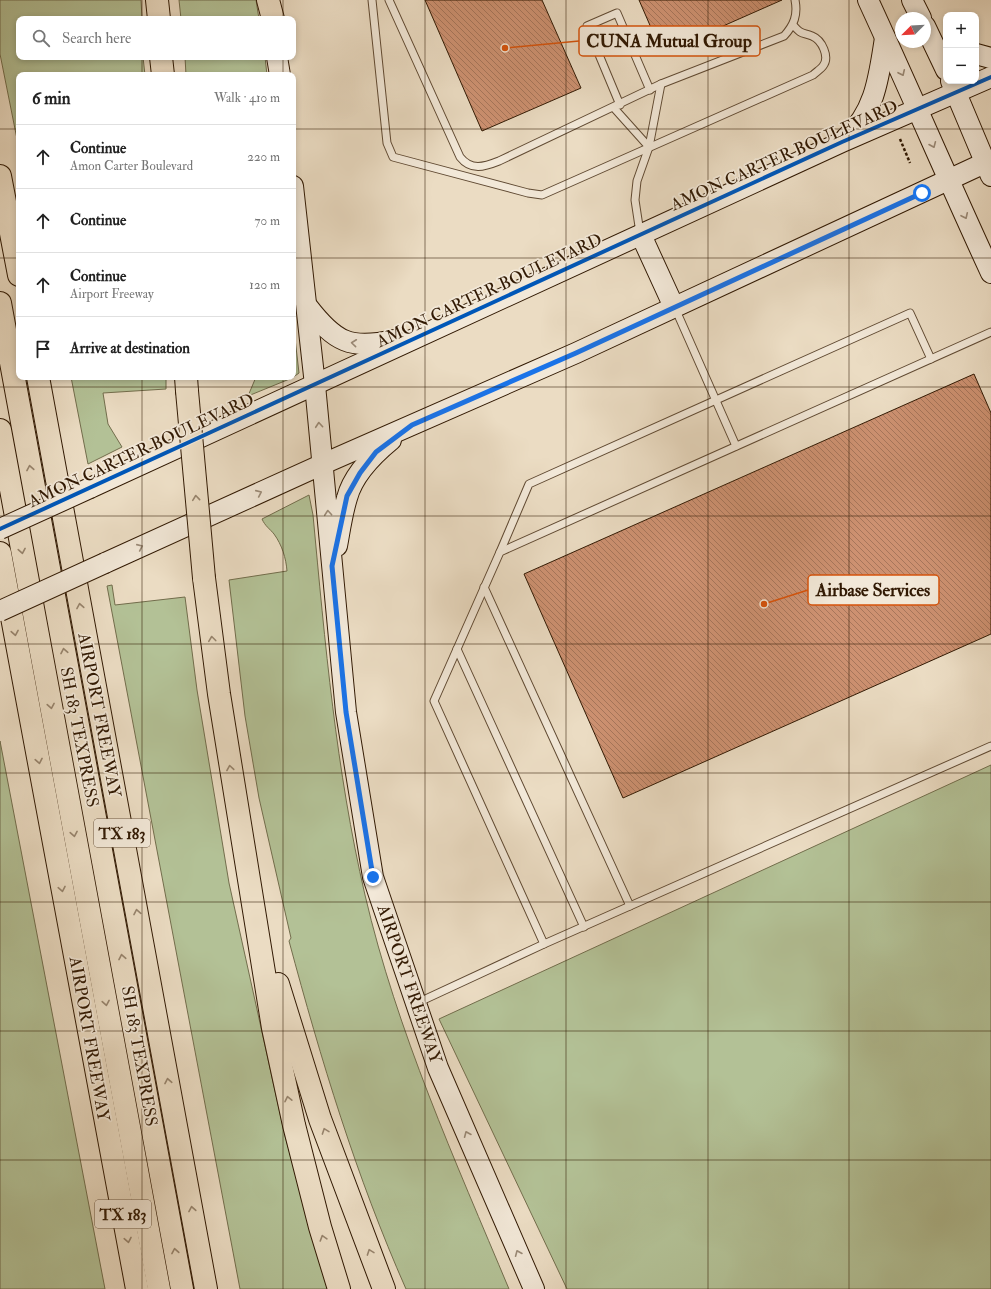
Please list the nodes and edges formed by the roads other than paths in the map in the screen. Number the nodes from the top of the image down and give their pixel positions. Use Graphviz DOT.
graph roads {
  1 [pos="157,0"];
  2 [pos="270,0"];
  3 [pos="372,0"];
  4 [pos="389,0"];
  5 [pos="795,0"];
  6 [pos="868,0"];
  7 [pos="912,0"];
  8 [pos="918,12"];
  9 [pos="158,16"];
  10 [pos="273,16"];
  11 [pos="793,25"];
  12 [pos="931,30"];
  13 [pos="885,38"];
  14 [pos="931,39"];
  15 [pos="943,41"];
  16 [pos="979,55"];
  17 [pos="991,58"];
  18 [pos="161,60"];
  19 [pos="278,60"];
  20 [pos="943,64"];
  21 [pos="163,72"];
  22 [pos="280,72"];
  23 [pos="991,76"];
  24 [pos="662,84"];
  25 [pos="954,86"];
  26 [pos="650,90"];
  27 [pos="617,106"];
  28 [pos="918,108"];
  29 [pos="842,142"];
  30 [pos="649,147"];
  31 [pos="989,167"];
  32 [pos="0,176"];
  33 [pos="948,180"];
  34 [pos="296,210"];
  35 [pos="641,235"];
  36 [pos="16,259"];
  37 [pos="991,273"];
  38 [pos="0,303"];
  39 [pos="308,307"];
  40 [pos="674,307"];
  41 [pos="991,332"];
  42 [pos="420,335"];
  43 [pos="931,359"];
  44 [pos="39,380"];
  45 [pos="186,384"];
  46 [pos="316,385"];
  47 [pos="716,399"];
  48 [pos="412,425"];
  49 [pos="0,430"];
  50 [pos="736,446"];
  51 [pos="323,464"];
  52 [pos="0,529"];
  53 [pos="500,552"];
  54 [pos="0,553"];
  55 [pos="332,566"];
  56 [pos="484,587"];
  57 [pos="0,611"];
  58 [pos="457,649"];
  59 [pos="991,746"];
  60 [pos="236,806"];
  61 [pos="630,906"];
  62 [pos="584,927"];
  63 [pos="544,944"];
  64 [pos="416,1004"];
  65 [pos="136,1289"];
  66 [pos="159,1289"];
  67 [pos="182,1289"];
  68 [pos="206,1289"];
  69 [pos="339,1289"];
  70 [pos="384,1289"];
  71 [pos="534,1289"];
  1 -- 9 [label="highway"];
  2 -- 10 [label="highway"];
  3 -- 30 [label="lane"];
  4 -- 27 [label="lane"];
  5 -- 11 [label="lane"];
  6 -- 13 [label="street"];
  7 -- 8 [label="street"];
  11 -- 24 [label="lane"];
  11 -- 30 [label="lane"];
  12 -- 15 [label="street"];
  13 -- 28 [label="street, one-way"];
  13 -- 29 [label="street"];
  14 -- 20 [label="street"];
  16 -- 17 [label="street"];
  18 -- 21 [label="highway"];
  19 -- 22 [label="street"];
  23 -- 25 [label="street, AMON CARTER BOULEVARD"];
  24 -- 26 [label="lane"];
  24 -- 30 [label="lane"];
  25 -- 28 [label="street, AMON CARTER BOULEVARD"];
  25 -- 31 [label="street"];
  26 -- 27 [label="lane"];
  26 -- 27 [label="lane"];
  27 -- 30 [label="lane"];
  28 -- 29 [label="street, AMON CARTER BOULEVARD"];
  28 -- 33 [label="street, one-way"];
  29 -- 35 [label="street, AMON CARTER BOULEVARD"];
  30 -- 35 [label="lane"];
  31 -- 33 [label="street"];
  32 -- 36 [label="highway"];
  33 -- 37 [label="street, one-way"];
  33 -- 40 [label="street"];
  34 -- 39 [label="street, AIRPORT FREEWAY"];
  35 -- 40 [label="street"];
  35 -- 42 [label="street, AMON CARTER BOULEVARD"];
  67 -- 38 [label="highway, SH 183 TEXPRESS, one-way"];
  42 -- 39 [label="street, one-way"];
  39 -- 46 [label="street, AIRPORT FREEWAY"];
  40 -- 47 [label="lane"];
  40 -- 48 [label="street"];
  41 -- 43 [label="lane"];
  42 -- 46 [label="street, AMON CARTER BOULEVARD"];
  43 -- 47 [label="lane"];
  43 -- 50 [label="lane"];
  68 -- 44 [label="highway, AIRPORT FREEWAY / TX 183, one-way"];
  60 -- 45 [label="highway, one-way, bridge"];
  51 -- 46 [label="street, AIRPORT FREEWAY, one-way"];
  46 -- 52 [label="street, AMON CARTER BOULEVARD, bridge"];
  47 -- 50 [label="lane"];
  47 -- 53 [label="lane"];
  48 -- 51 [label="street"];
  48 -- 55 [label="street"];
  49 -- 66 [label="highway, SH 183 TEXPRESS, one-way"];
  50 -- 53 [label="lane"];
  55 -- 51 [label="street, AIRPORT FREEWAY, one-way"];
  57 -- 51 [label="street, one-way, bridge"];
  53 -- 56 [label="lane"];
  54 -- 65 [label="highway, AIRPORT FREEWAY / TX 183, one-way"];
  55 -- 64 [label="street, AIRPORT FREEWAY"];
  56 -- 58 [label="lane"];
  56 -- 61 [label="lane"];
  58 -- 62 [label="lane"];
  58 -- 63 [label="lane"];
  59 -- 61 [label="lane"];
  69 -- 60 [label="highway, one-way"];
  70 -- 60 [label="highway, one-way"];
  61 -- 62 [label="lane"];
  62 -- 63 [label="lane"];
  63 -- 64 [label="lane"];
  71 -- 64 [label="street, AIRPORT FREEWAY, one-way"];
}
